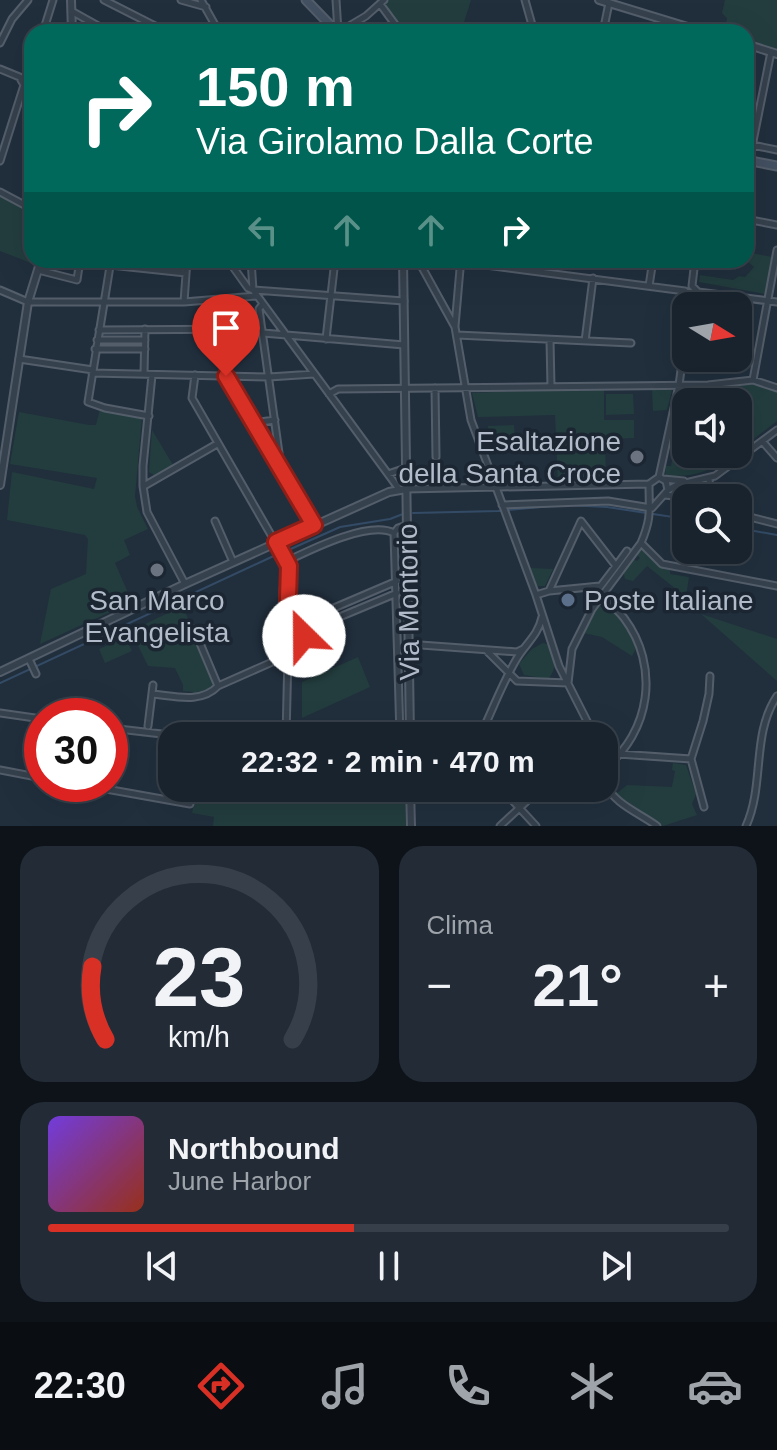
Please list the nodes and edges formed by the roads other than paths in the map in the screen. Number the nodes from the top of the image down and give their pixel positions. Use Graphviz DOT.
graph roads {
  1 [pos="28,0"];
  2 [pos="53,0"];
  3 [pos="71,0"];
  4 [pos="104,0"];
  5 [pos="181,0"];
  6 [pos="201,0"];
  7 [pos="306,0"];
  8 [pos="336,0"];
  9 [pos="525,0"];
  10 [pos="599,0"];
  11 [pos="382,2"];
  12 [pos="609,3"];
  13 [pos="207,8"];
  14 [pos="73,12"];
  15 [pos="46,24"];
  16 [pos="72,24"];
  17 [pos="95,24"];
  18 [pos="151,24"];
  19 [pos="215,24"];
  20 [pos="330,24"];
  21 [pos="338,24"];
  22 [pos="350,24"];
  23 [pos="395,24"];
  24 [pos="532,24"];
  25 [pos="605,24"];
  26 [pos="678,24"];
  27 [pos="0,43"];
  28 [pos="754,47"];
  29 [pos="774,53"];
  30 [pos="0,69"];
  31 [pos="24,79"];
  32 [pos="24,89"];
  33 [pos="754,137"];
  34 [pos="754,145"];
  35 [pos="777,150"];
  36 [pos="0,161"];
  37 [pos="754,161"];
  38 [pos="777,166"];
  39 [pos="0,192"];
  40 [pos="24,205"];
  41 [pos="754,221"];
  42 [pos="777,225"];
  43 [pos="777,250"];
  44 [pos="79,268"];
  45 [pos="109,268"];
  46 [pos="148,268"];
  47 [pos="186,268"];
  48 [pos="234,268"];
  49 [pos="252,268"];
  50 [pos="334,268"];
  51 [pos="403,268"];
  52 [pos="422,268"];
  53 [pos="460,268"];
  54 [pos="519,268"];
  55 [pos="652,268"];
  56 [pos="694,268"];
  57 [pos="38,270"];
  58 [pos="186,273"];
  59 [pos="593,278"];
  60 [pos="649,286"];
  61 [pos="692,286"];
  62 [pos="0,290"];
  63 [pos="685,291"];
  64 [pos="698,292"];
  65 [pos="255,293"];
  66 [pos="331,295"];
  67 [pos="752,299"];
  68 [pos="404,301"];
  69 [pos="768,301"];
  70 [pos="28,302"];
  71 [pos="184,302"];
  72 [pos="456,302"];
  73 [pos="777,302"];
  74 [pos="103,303"];
  75 [pos="262,305"];
  76 [pos="447,313"];
  77 [pos="455,327"];
  78 [pos="145,329"];
  79 [pos="99,330"];
  80 [pos="263,331"];
  81 [pos="284,334"];
  82 [pos="457,335"];
  83 [pos="326,339"];
  84 [pos="97,340"];
  85 [pos="145,340"];
  86 [pos="550,340"];
  87 [pos="585,341"];
  88 [pos="631,343"];
  89 [pos="404,345"];
  90 [pos="95,349"];
  91 [pos="145,349"];
  92 [pos="18,359"];
  93 [pos="92,371"];
  94 [pos="681,372"];
  95 [pos="144,374"];
  96 [pos="315,374"];
  97 [pos="152,375"];
  98 [pos="195,375"];
  99 [pos="226,376"];
  100 [pos="269,377"];
  101 [pos="753,380"];
  102 [pos="679,385"];
  103 [pos="465,387"];
  104 [pos="551,387"];
  105 [pos="435,388"];
  106 [pos="777,388"];
  107 [pos="406,390"];
  108 [pos="329,394"];
  109 [pos="149,416"];
  110 [pos="275,420"];
  111 [pos="253,423"];
  112 [pos="777,430"];
  113 [pos="762,441"];
  114 [pos="217,444"];
  115 [pos="436,457"];
  116 [pos="777,458"];
  117 [pos="276,460"];
  118 [pos="406,468"];
  119 [pos="388,474"];
  120 [pos="661,478"];
  121 [pos="708,479"];
  122 [pos="693,481"];
  123 [pos="649,484"];
  124 [pos="709,484"];
  125 [pos="0,485"];
  126 [pos="143,486"];
  127 [pos="403,489"];
  128 [pos="497,489"];
  129 [pos="651,493"];
  130 [pos="664,494"];
  131 [pos="672,495"];
  132 [pos="502,505"];
  133 [pos="651,509"];
  134 [pos="752,518"];
  135 [pos="215,521"];
  136 [pos="777,524"];
  137 [pos="314,525"];
  138 [pos="407,525"];
  139 [pos="394,533"];
  140 [pos="276,542"];
  141 [pos="641,543"];
  142 [pos="627,551"];
  143 [pos="233,562"];
  144 [pos="285,562"];
  145 [pos="616,566"];
  146 [pos="397,581"];
  147 [pos="185,584"];
  148 [pos="600,586"];
  149 [pos="777,586"];
  150 [pos="592,587"];
  151 [pos="549,591"];
  152 [pos="397,593"];
  153 [pos="536,595"];
  154 [pos="600,596"];
  155 [pos="543,616"];
  156 [pos="301,622"];
  157 [pos="194,629"];
  158 [pos="306,631"];
  159 [pos="535,638"];
  160 [pos="550,641"];
  161 [pos="407,644"];
  162 [pos="524,648"];
  163 [pos="572,649"];
  164 [pos="486,650"];
  165 [pos="288,655"];
  166 [pos="556,655"];
  167 [pos="29,659"];
  168 [pos="561,671"];
  169 [pos="0,672"];
  170 [pos="36,674"];
  171 [pos="510,675"];
  172 [pos="710,676"];
  173 [pos="568,683"];
  174 [pos="553,684"];
  175 [pos="153,685"];
  176 [pos="218,686"];
  177 [pos="152,694"];
  178 [pos="777,696"];
  179 [pos="0,713"];
  180 [pos="24,716"];
  181 [pos="286,722"];
  182 [pos="400,722"];
  183 [pos="410,722"];
  184 [pos="487,722"];
  185 [pos="588,722"];
  186 [pos="148,726"];
  187 [pos="128,730"];
  188 [pos="158,734"];
  189 [pos="618,755"];
  190 [pos="621,755"];
  191 [pos="618,757"];
  192 [pos="691,759"];
  193 [pos="0,770"];
  194 [pos="24,775"];
  195 [pos="128,793"];
  196 [pos="618,800"];
  197 [pos="410,802"];
  198 [pos="514,802"];
  199 [pos="526,802"];
  200 [pos="190,804"];
  201 [pos="704,807"];
  202 [pos="519,808"];
  203 [pos="411,826"];
  204 [pos="500,826"];
  205 [pos="536,826"];
  206 [pos="657,826"];
  207 [pos="746,826"];
  1 -- 27 [label="street"];
  2 -- 15 [label="street"];
  3 -- 14 [label="street"];
  4 -- 18 [label="street"];
  5 -- 13 [label="street"];
  6 -- 13 [label="street"];
  7 -- 20 [label="main road"];
  8 -- 21 [label="street"];
  9 -- 24 [label="street"];
  10 -- 12 [label="street"];
  11 -- 22 [label="street"];
  11 -- 23 [label="street"];
  12 -- 25 [label="street"];
  12 -- 26 [label="street"];
  13 -- 19 [label="street"];
  14 -- 16 [label="street"];
  14 -- 17 [label="street"];
  28 -- 29 [label="street"];
  29 -- 33 [label="street"];
  30 -- 31 [label="street"];
  32 -- 36 [label="street"];
  34 -- 35 [label="street"];
  37 -- 38 [label="main road"];
  39 -- 40 [label="street"];
  41 -- 42 [label="street"];
  43 -- 69 [label="street"];
  44 -- 57 [label="street"];
  45 -- 74 [label="street"];
  46 -- 58 [label="street"];
  47 -- 58 [label="street"];
  48 -- 65 [label="street"];
  49 -- 65 [label="street"];
  50 -- 66 [label="street"];
  51 -- 68 [label="street, Via Montorio"];
  52 -- 76 [label="street"];
  53 -- 72 [label="street"];
  54 -- 59 [label="street"];
  55 -- 60 [label="street"];
  56 -- 61 [label="street"];
  57 -- 70 [label="street"];
  58 -- 71 [label="street"];
  59 -- 60 [label="street"];
  59 -- 87 [label="street"];
  60 -- 63 [label="street"];
  61 -- 63 [label="street"];
  61 -- 64 [label="street"];
  62 -- 70 [label="street"];
  65 -- 66 [label="street"];
  65 -- 71 [label="street"];
  65 -- 75 [label="street"];
  66 -- 68 [label="street"];
  66 -- 83 [label="street"];
  67 -- 69 [label="street"];
  68 -- 89 [label="street, Via Montorio"];
  69 -- 73 [label="street"];
  69 -- 101 [label="street"];
  70 -- 74 [label="street"];
  70 -- 92 [label="street"];
  71 -- 74 [label="street"];
  72 -- 76 [label="street"];
  72 -- 77 [label="street"];
  74 -- 79 [label="street"];
  75 -- 80 [label="street"];
  75 -- 81 [label="street"];
  76 -- 77 [label="street"];
  77 -- 82 [label="street"];
  78 -- 79 [label="street"];
  78 -- 80 [label="street"];
  78 -- 85 [label="street"];
  79 -- 84 [label="street"];
  80 -- 81 [label="street"];
  80 -- 100 [label="street"];
  81 -- 83 [label="street"];
  81 -- 96 [label="street"];
  82 -- 86 [label="street"];
  82 -- 103 [label="street"];
  83 -- 89 [label="street"];
  84 -- 85 [label="street"];
  84 -- 90 [label="street"];
  85 -- 91 [label="street"];
  86 -- 87 [label="street"];
  86 -- 104 [label="street"];
  87 -- 88 [label="street"];
  89 -- 107 [label="street, Via Montorio"];
  90 -- 91 [label="street"];
  90 -- 93 [label="street"];
  91 -- 95 [label="street"];
  92 -- 93 [label="street"];
  92 -- 125 [label="street"];
  93 -- 95 [label="street"];
  93 -- 109 [label="street"];
  94 -- 102 [label="street"];
  95 -- 97 [label="street"];
  96 -- 100 [label="street"];
  96 -- 108 [label="street"];
  97 -- 98 [label="street"];
  97 -- 109 [label="street"];
  98 -- 99 [label="street"];
  98 -- 114 [label="street"];
  99 -- 100 [label="street"];
  99 -- 111 [label="street"];
  100 -- 110 [label="street"];
  101 -- 102 [label="street"];
  101 -- 106 [label="street"];
  102 -- 104 [label="street"];
  102 -- 120 [label="street"];
  103 -- 104 [label="street"];
  103 -- 105 [label="street"];
  103 -- 128 [label="street"];
  105 -- 107 [label="street"];
  105 -- 115 [label="street"];
  107 -- 108 [label="street"];
  107 -- 118 [label="street, Via Montorio"];
  108 -- 119 [label="street"];
  109 -- 126 [label="street"];
  110 -- 111 [label="street"];
  110 -- 117 [label="street"];
  111 -- 117 [label="street"];
  112 -- 113 [label="street"];
  113 -- 116 [label="street"];
  113 -- 121 [label="street"];
  114 -- 126 [label="street"];
  114 -- 140 [label="street"];
  117 -- 137 [label="street"];
  118 -- 119 [label="street"];
  118 -- 127 [label="street, Via Montorio"];
  119 -- 127 [label="street"];
  120 -- 122 [label="street"];
  120 -- 123 [label="street"];
  120 -- 130 [label="street"];
  121 -- 122 [label="street"];
  121 -- 124 [label="street"];
  122 -- 130 [label="street"];
  123 -- 128 [label="street"];
  123 -- 129 [label="street"];
  126 -- 147 [label="street"];
  127 -- 128 [label="street"];
  127 -- 137 [label="street"];
  127 -- 138 [label="street, Via Montorio"];
  128 -- 132 [label="street"];
  129 -- 130 [label="street"];
  129 -- 133 [label="street"];
  130 -- 131 [label="street"];
  130 -- 133 [label="street"];
  132 -- 133 [label="street"];
  132 -- 153 [label="street"];
  133 -- 141 [label="street"];
  134 -- 136 [label="street"];
  135 -- 143 [label="street"];
  137 -- 140 [label="street"];
  138 -- 139 [label="street"];
  138 -- 161 [label="street, Via Montorio"];
  139 -- 144 [label="street"];
  139 -- 146 [label="street, Via Montorio"];
  140 -- 143 [label="street"];
  140 -- 144 [label="street"];
  141 -- 149 [label="street"];
  141 -- 154 [label="street"];
  142 -- 145 [label="street"];
  143 -- 147 [label="street"];
  144 -- 156 [label="street"];
  144 -- 165 [label="street"];
  145 -- 148 [label="street"];
  145 -- 151 [label="street"];
  146 -- 152 [label="street, Via Montorio"];
  146 -- 156 [label="street"];
  147 -- 167 [label="street"];
  148 -- 150 [label="street"];
  148 -- 154 [label="street"];
  150 -- 151 [label="street"];
  150 -- 154 [label="street"];
  151 -- 153 [label="street"];
  152 -- 158 [label="street"];
  152 -- 182 [label="street, Via Montorio"];
  153 -- 155 [label="street"];
  154 -- 163 [label="street"];
  154 -- 190 [label="street"];
  155 -- 159 [label="street"];
  155 -- 160 [label="street"];
  156 -- 158 [label="street"];
  157 -- 176 [label="street"];
  158 -- 165 [label="street"];
  159 -- 160 [label="street"];
  159 -- 162 [label="street"];
  160 -- 166 [label="street"];
  161 -- 164 [label="street"];
  161 -- 183 [label="street, Via Montorio"];
  162 -- 164 [label="street"];
  162 -- 171 [label="street"];
  163 -- 166 [label="street"];
  163 -- 173 [label="street"];
  164 -- 171 [label="street"];
  165 -- 176 [label="street"];
  165 -- 181 [label="street"];
  166 -- 168 [label="street"];
  167 -- 169 [label="street"];
  167 -- 170 [label="street"];
  168 -- 173 [label="street"];
  168 -- 174 [label="street"];
  171 -- 174 [label="street"];
  171 -- 184 [label="street"];
  172 -- 192 [label="street"];
  173 -- 174 [label="street"];
  173 -- 185 [label="street"];
  175 -- 177 [label="street"];
  176 -- 177 [label="street"];
  177 -- 186 [label="street"];
  178 -- 207 [label="street"];
  179 -- 180 [label="street"];
  187 -- 188 [label="street"];
  189 -- 190 [label="street"];
  190 -- 191 [label="street"];
  190 -- 192 [label="street"];
  192 -- 201 [label="street"];
  193 -- 194 [label="street"];
  195 -- 200 [label="street"];
  196 -- 206 [label="street"];
  197 -- 203 [label="street"];
  198 -- 202 [label="street"];
  199 -- 202 [label="street"];
  202 -- 204 [label="street"];
  202 -- 205 [label="street"];
}
